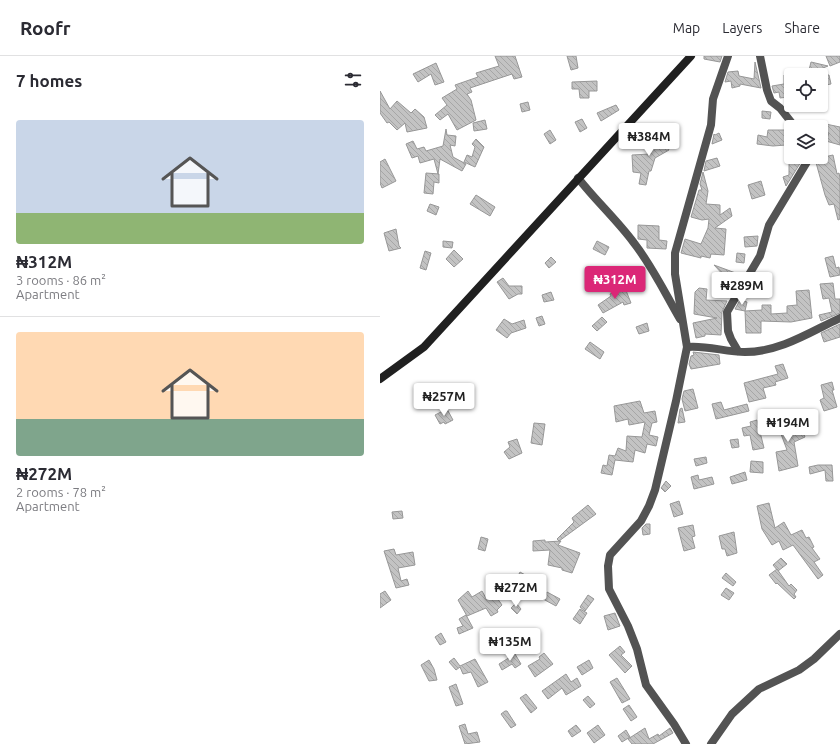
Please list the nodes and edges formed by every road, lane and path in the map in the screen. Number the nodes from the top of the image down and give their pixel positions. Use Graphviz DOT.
graph roads {
  1 [pos="691,56"];
  2 [pos="728,56"];
  3 [pos="760,56"];
  4 [pos="789,120"];
  5 [pos="806,164"];
  6 [pos="578,178"];
  7 [pos="840,318"];
  8 [pos="682,323"];
  9 [pos="687,347"];
  10 [pos="738,351"];
  11 [pos="380,380"];
  12 [pos="840,634"];
  13 [pos="686,744"];
  14 [pos="711,744"];
  1 -- 6 [label="main road"];
  2 -- 8 [label="street"];
  3 -- 4 [label="street"];
  5 -- 10 [label="street"];
  6 -- 8 [label="street"];
  6 -- 11 [label="main road"];
  7 -- 10 [label="street"];
  8 -- 9 [label="street"];
  9 -- 10 [label="street"];
  9 -- 13 [label="street"];
  12 -- 14 [label="street"];
}
